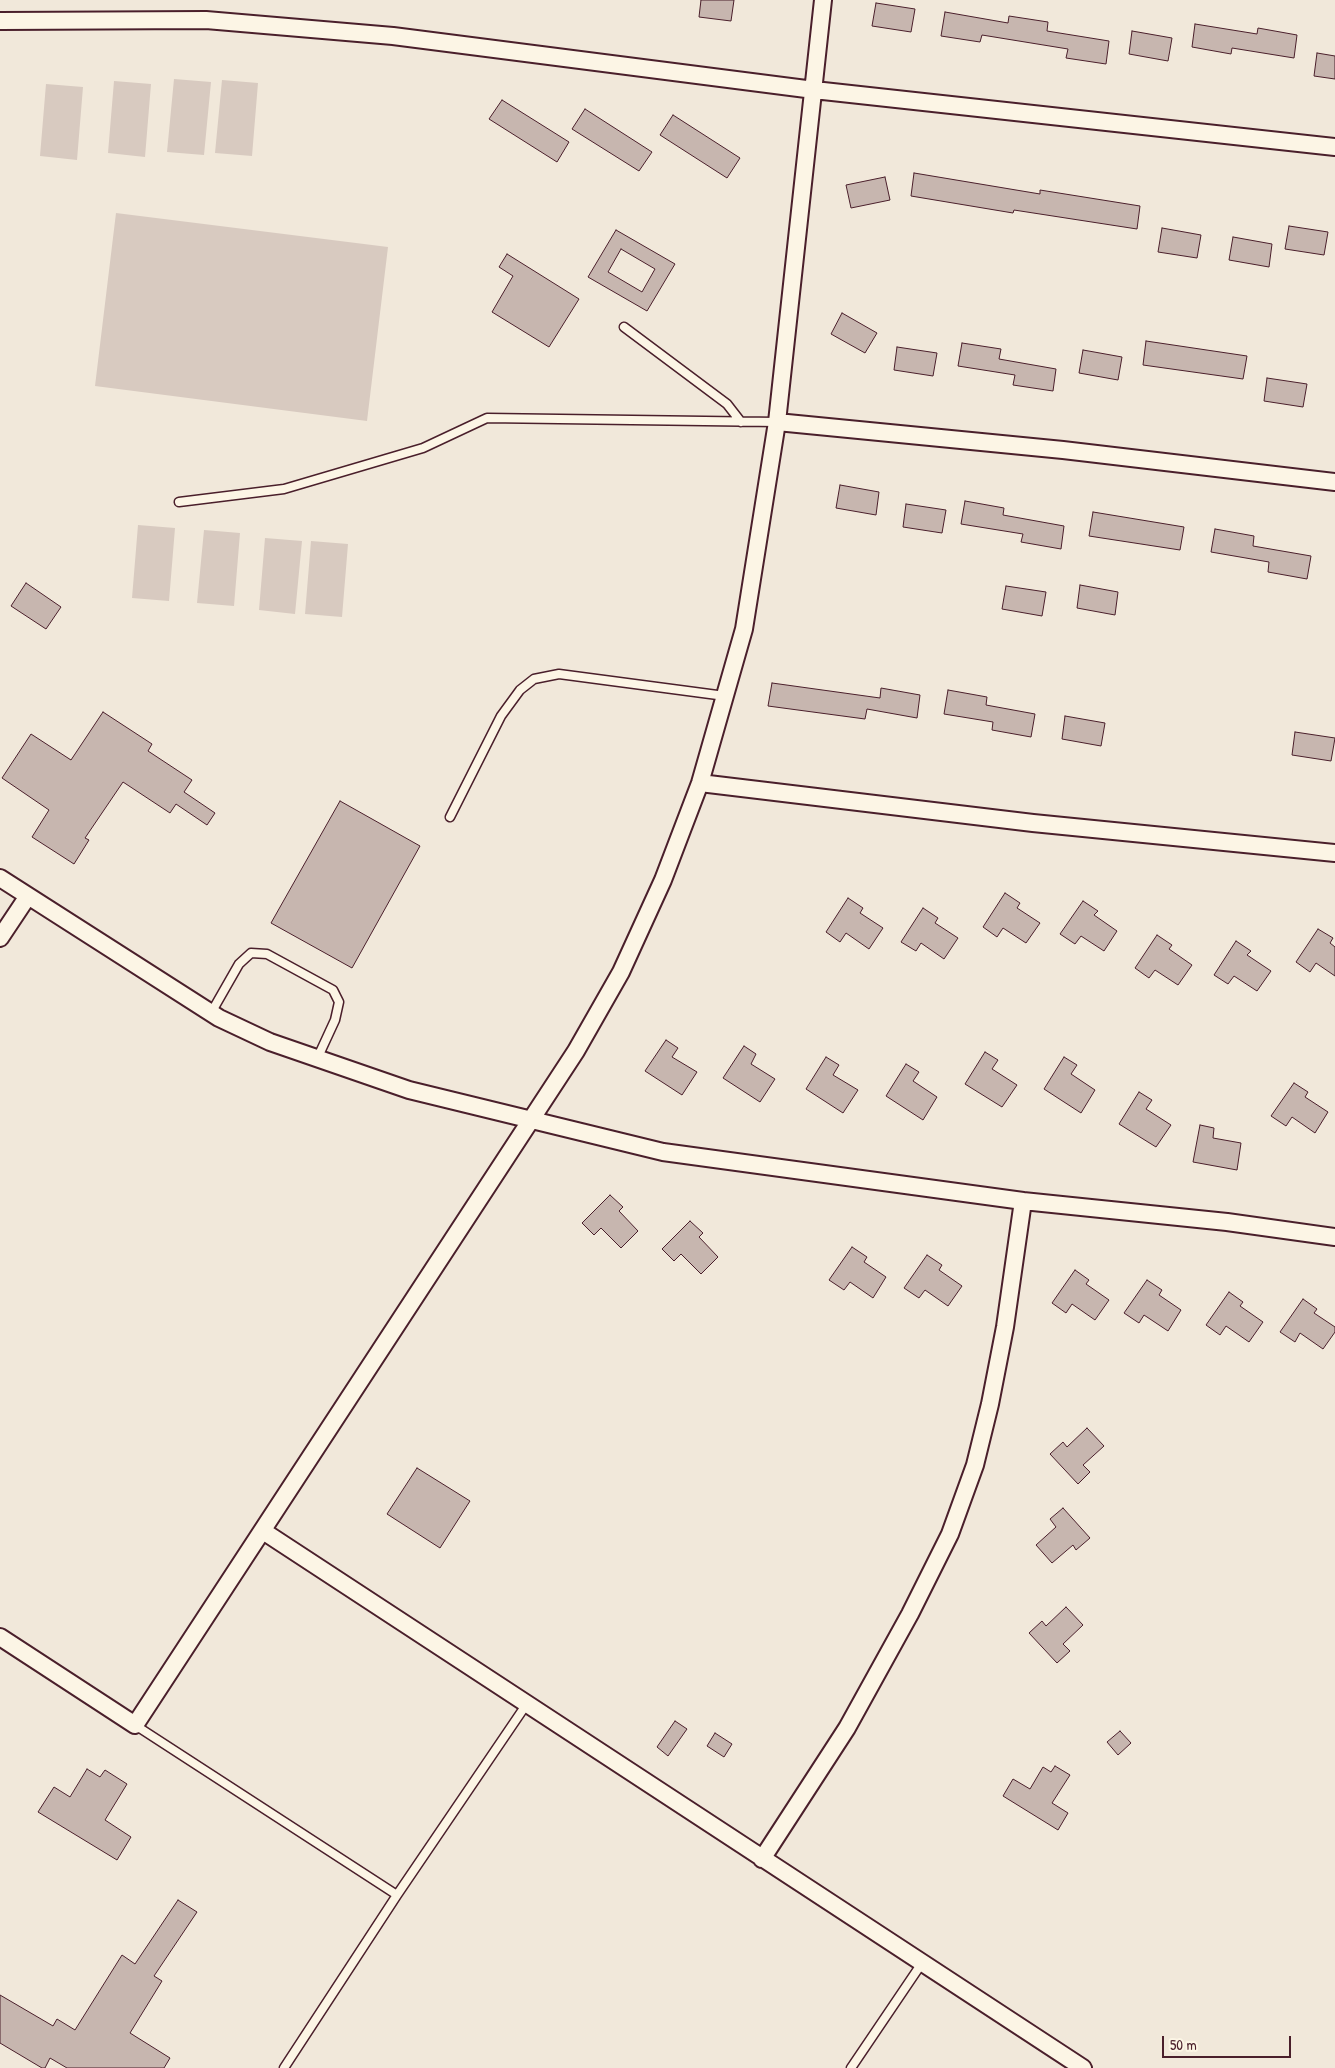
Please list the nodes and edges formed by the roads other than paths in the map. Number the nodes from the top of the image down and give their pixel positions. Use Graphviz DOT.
graph roads {
  1 [pos="823,0"];
  2 [pos="0,21"];
  3 [pos="814,90"];
  4 [pos="1335,147"];
  5 [pos="624,327"];
  6 [pos="741,422"];
  7 [pos="777,422"];
  8 [pos="1335,482"];
  9 [pos="179,502"];
  10 [pos="725,696"];
  11 [pos="700,783"];
  12 [pos="450,817"];
  13 [pos="1335,853"];
  14 [pos="0,878"];
  15 [pos="28,896"];
  16 [pos="0,938"];
  17 [pos="211,1012"];
  18 [pos="317,1059"];
  19 [pos="532,1120"];
  20 [pos="1023,1201"];
  21 [pos="1335,1237"];
  22 [pos="263,1531"];
  23 [pos="0,1637"];
  24 [pos="526,1705"];
  25 [pos="135,1725"];
  26 [pos="762,1859"];
  27 [pos="397,1895"];
  28 [pos="922,1963"];
  29 [pos="284,2068"];
  30 [pos="850,2068"];
  31 [pos="1083,2068"];
  1 -- 3 [label="street"];
  2 -- 3 [label="street"];
  3 -- 4 [label="street"];
  3 -- 7 [label="street"];
  5 -- 6 [label="lane"];
  6 -- 7 [label="lane"];
  6 -- 9 [label="lane"];
  7 -- 8 [label="street"];
  7 -- 10 [label="street"];
  10 -- 11 [label="street"];
  10 -- 12 [label="lane"];
  11 -- 13 [label="street"];
  11 -- 19 [label="street"];
  14 -- 15 [label="street"];
  15 -- 16 [label="street"];
  15 -- 17 [label="street"];
  17 -- 18 [label="street"];
  17 -- 18 [label="lane"];
  18 -- 19 [label="street"];
  19 -- 20 [label="street"];
  19 -- 22 [label="street"];
  20 -- 21 [label="street"];
  20 -- 26 [label="street"];
  22 -- 24 [label="street"];
  22 -- 25 [label="street"];
  23 -- 25 [label="street"];
  24 -- 26 [label="street"];
  24 -- 27 [label="lane"];
  25 -- 27 [label="lane"];
  26 -- 28 [label="street"];
  27 -- 29 [label="lane"];
  28 -- 30 [label="lane"];
  28 -- 31 [label="street"];
}
